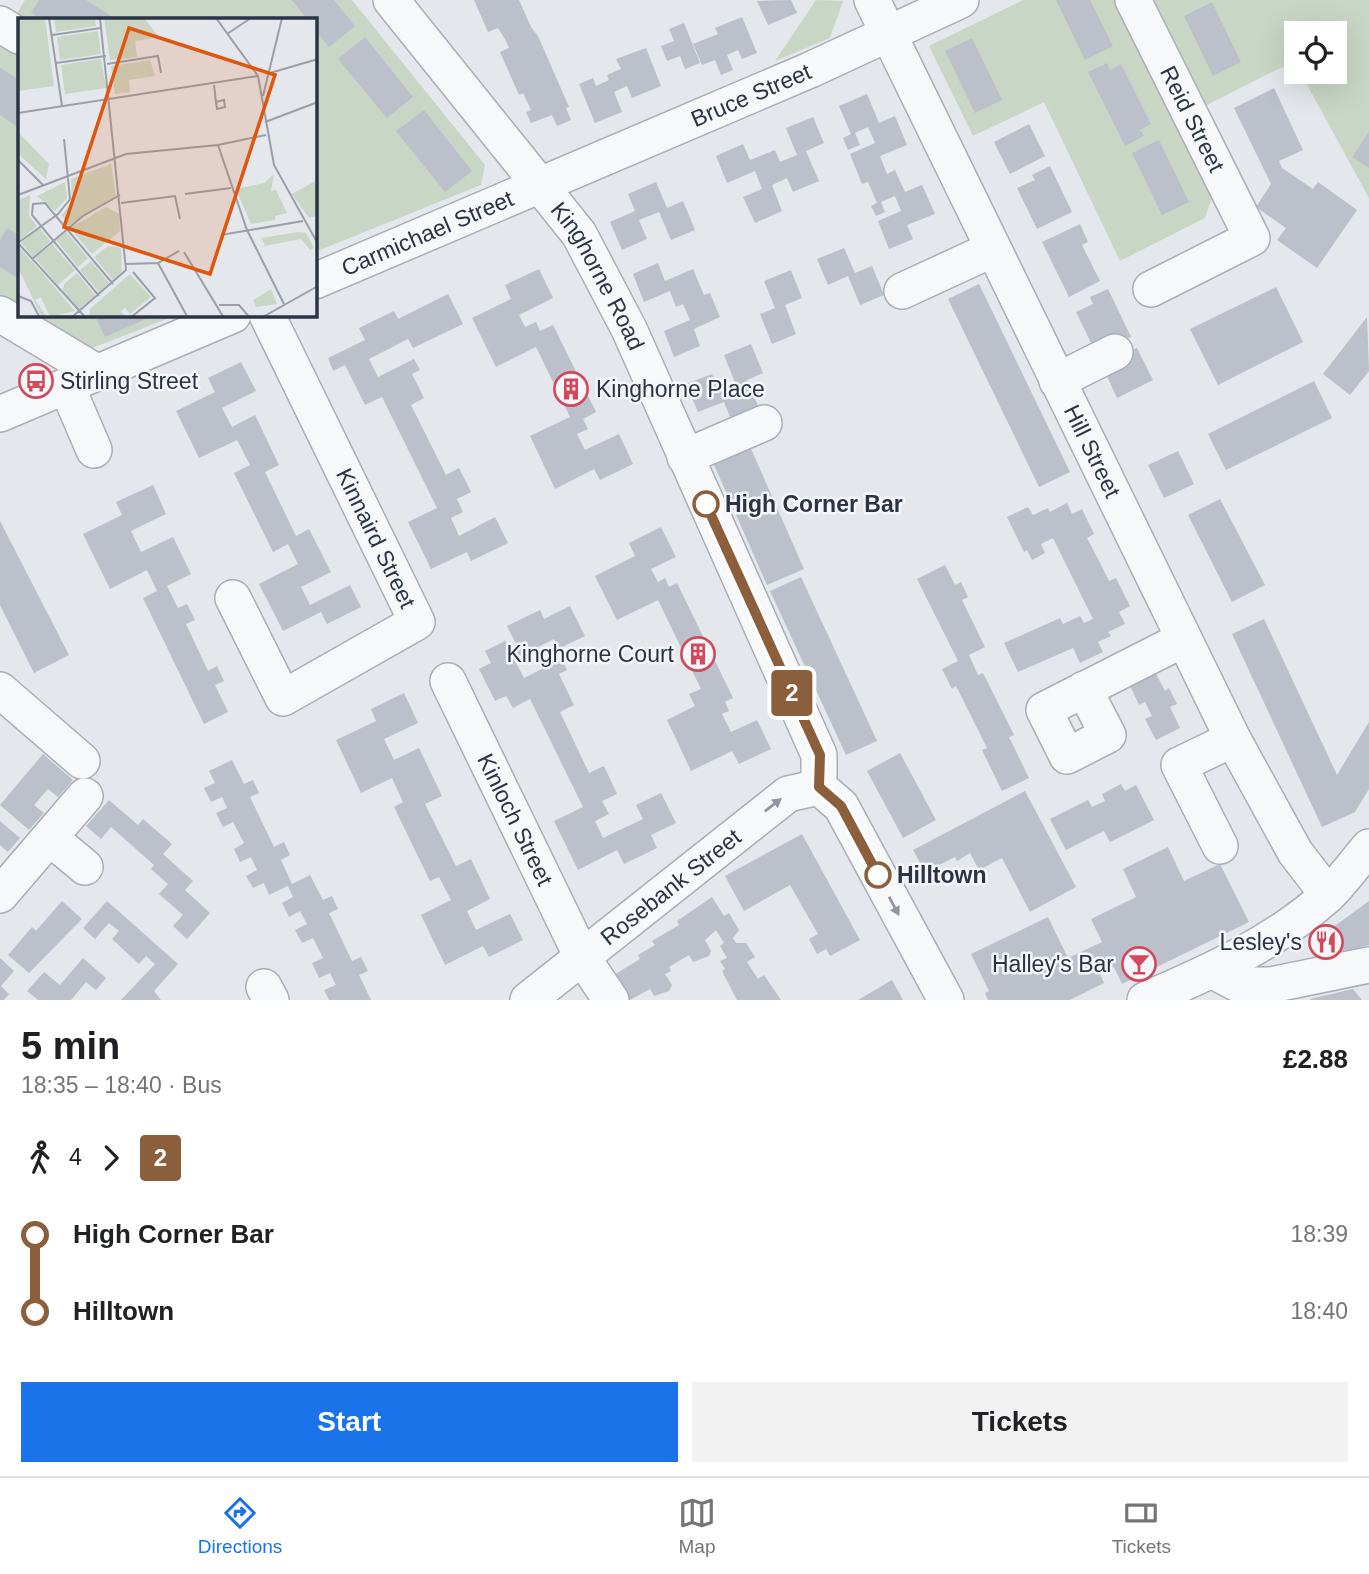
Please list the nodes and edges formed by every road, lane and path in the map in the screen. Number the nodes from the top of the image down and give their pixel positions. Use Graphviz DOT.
graph roads {
  1 [pos="9,0"];
  2 [pos="391,0"];
  3 [pos="872,0"];
  4 [pos="961,0"];
  5 [pos="1133,0"];
  6 [pos="0,15"];
  7 [pos="0,24"];
  8 [pos="18,35"];
  9 [pos="888,36"];
  10 [pos="541,186"];
  11 [pos="993,249"];
  12 [pos="317,280"];
  13 [pos="1150,289"];
  14 [pos="902,291"];
  15 [pos="0,314"];
  16 [pos="224,317"];
  17 [pos="268,317"];
  18 [pos="203,322"];
  19 [pos="1115,352"];
  20 [pos="98,373"];
  21 [pos="1057,381"];
  22 [pos="66,387"];
  23 [pos="0,414"];
  24 [pos="764,424"];
  25 [pos="94,450"];
  26 [pos="685,457"];
  27 [pos="233,598"];
  28 [pos="1184,639"];
  29 [pos="448,681"];
  30 [pos="1084,689"];
  31 [pos="0,690"];
  32 [pos="1233,738"];
  33 [pos="82,761"];
  34 [pos="819,787"];
  35 [pos="85,796"];
  36 [pos="50,838"];
  37 [pos="1220,846"];
  38 [pos="1369,847"];
  39 [pos="85,867"];
  40 [pos="0,895"];
  41 [pos="1328,895"];
  42 [pos="582,957"];
  43 [pos="1369,965"];
  44 [pos="1213,971"];
  45 [pos="528,1000"];
  46 [pos="611,1000"];
  47 [pos="946,1000"];
  48 [pos="1145,1000"];
  1 -- 6 [label="street"];
  2 -- 10 [label="street, Kinghorne Road"];
  3 -- 9 [label="street, Hill Street"];
  4 -- 9 [label="street, Bruce Street"];
  5 -- 13 [label="street, Reid Street"];
  7 -- 8 [label="street"];
  9 -- 10 [label="street, Bruce Street"];
  9 -- 11 [label="street, Hill Street"];
  10 -- 12 [label="street, Carmichael Street"];
  10 -- 26 [label="street, Kinghorne Road"];
  11 -- 14 [label="street"];
  11 -- 21 [label="street, Hill Street"];
  15 -- 20 [label="street"];
  16 -- 18 [label="street"];
  17 -- 27 [label="street, Kinnaird Street"];
  18 -- 20 [label="street"];
  19 -- 21 [label="street"];
  20 -- 22 [label="street"];
  21 -- 28 [label="street, Hill Street"];
  22 -- 23 [label="street"];
  22 -- 25 [label="street"];
  24 -- 26 [label="street"];
  26 -- 34 [label="street, Kinghorne Road"];
  28 -- 30 [label="street"];
  28 -- 32 [label="street, Hill Street"];
  29 -- 42 [label="street, Kinloch Street"];
  31 -- 33 [label="street"];
  32 -- 37 [label="street"];
  32 -- 41 [label="street, Hill Street"];
  42 -- 34 [label="street, Rosebank Street, one-way"];
  34 -- 47 [label="street, one-way"];
  35 -- 36 [label="street"];
  36 -- 39 [label="street"];
  36 -- 40 [label="street"];
  38 -- 41 [label="street"];
  41 -- 44 [label="street"];
  42 -- 45 [label="street, Rosebank Street"];
  42 -- 46 [label="street, Kinloch Street"];
  43 -- 44 [label="street"];
  44 -- 48 [label="street"];
}
